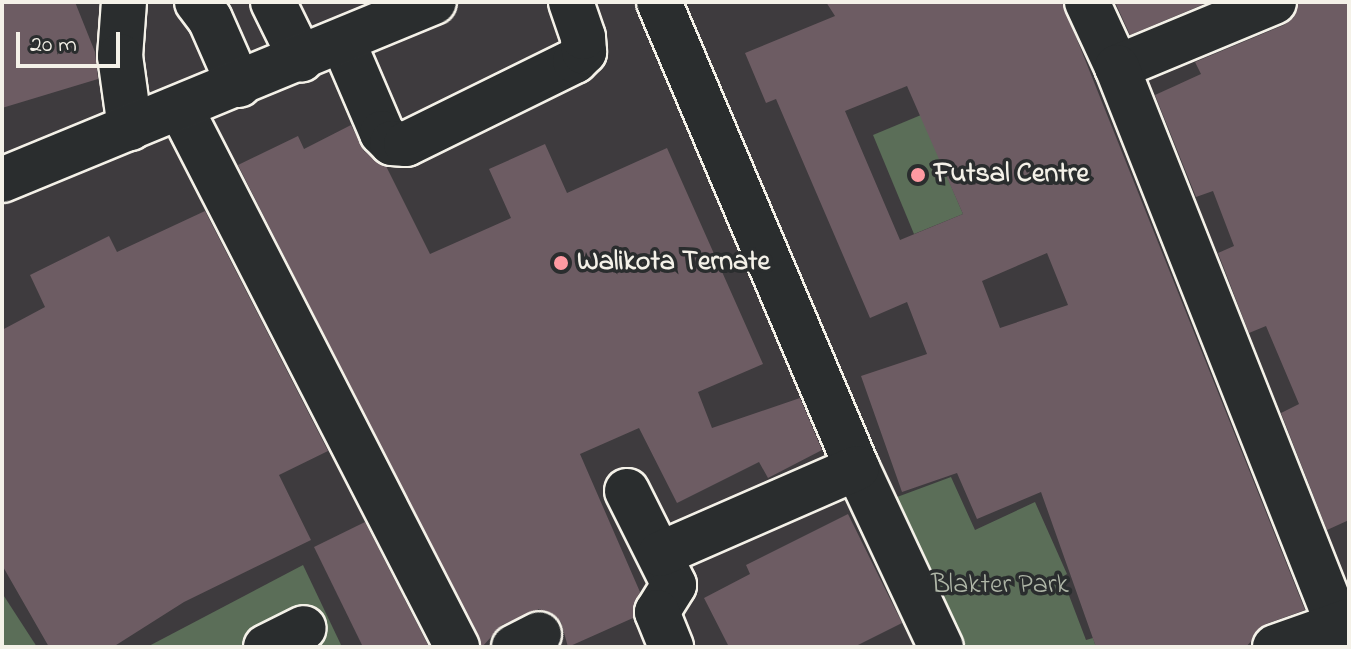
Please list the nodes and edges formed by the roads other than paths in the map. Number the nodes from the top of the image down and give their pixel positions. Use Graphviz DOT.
graph roads {
  1 [pos="124,2"];
  2 [pos="197,2"];
  3 [pos="273,2"];
  4 [pos="434,2"];
  5 [pos="571,2"];
  6 [pos="659,2"];
  7 [pos="1087,2"];
  8 [pos="1274,2"];
  9 [pos="343,42"];
  10 [pos="301,59"];
  11 [pos="1117,67"];
  12 [pos="239,85"];
  13 [pos="181,109"];
  14 [pos="130,128"];
  15 [pos="2,180"];
  16 [pos="857,468"];
  17 [pos="627,491"];
  18 [pos="660,554"];
  19 [pos="1343,623"];
  20 [pos="304,628"];
  21 [pos="266,647"];
  22 [pos="457,647"];
  23 [pos="671,647"];
  24 [pos="941,647"];
  25 [pos="1275,647"];
  1 -- 14 [label="street"];
  2 -- 12 [label="street"];
  3 -- 10 [label="street"];
  4 -- 9 [label="street"];
  5 -- 9 [label="street"];
  6 -- 16 [label="street"];
  7 -- 11 [label="street"];
  8 -- 11 [label="street"];
  9 -- 10 [label="street"];
  10 -- 12 [label="street"];
  11 -- 19 [label="street"];
  12 -- 13 [label="street"];
  13 -- 14 [label="street"];
  13 -- 22 [label="street"];
  14 -- 15 [label="street"];
  16 -- 18 [label="street"];
  16 -- 24 [label="street"];
  17 -- 18 [label="street"];
  18 -- 23 [label="street"];
  19 -- 25 [label="street"];
  20 -- 21 [label="street"];
}
